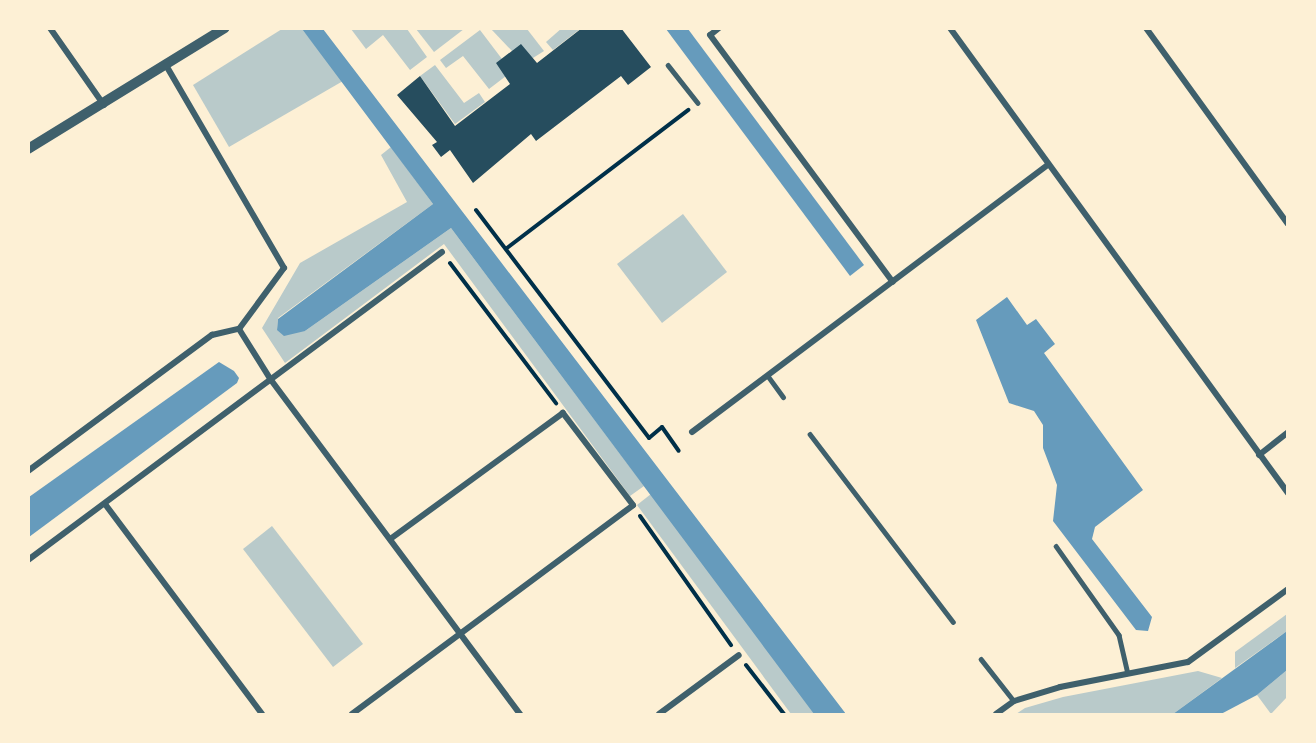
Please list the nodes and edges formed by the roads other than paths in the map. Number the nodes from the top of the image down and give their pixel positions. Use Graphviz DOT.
graph roads {
  1 [pos="50,28"];
  2 [pos="225,28"];
  3 [pos="719,28"];
  4 [pos="950,28"];
  5 [pos="1146,28"];
  6 [pos="668,65"];
  7 [pos="167,67"];
  8 [pos="698,103"];
  9 [pos="104,106"];
  10 [pos="28,149"];
  11 [pos="1047,165"];
  12 [pos="1287,224"];
  13 [pos="442,252"];
  14 [pos="893,282"];
  15 [pos="239,329"];
  16 [pos="768,376"];
  17 [pos="271,380"];
  18 [pos="783,397"];
  19 [pos="692,432"];
  20 [pos="1287,432"];
  21 [pos="810,434"];
  22 [pos="1258,454"];
  23 [pos="28,471"];
  24 [pos="1287,493"];
  25 [pos="105,504"];
  26 [pos="390,539"];
  27 [pos="1056,546"];
  28 [pos="28,560"];
  29 [pos="1287,589"];
  30 [pos="953,622"];
  31 [pos="460,635"];
  32 [pos="739,655"];
  33 [pos="981,659"];
  34 [pos="1128,673"];
  35 [pos="1014,701"];
  36 [pos="262,714"];
  37 [pos="352,714"];
  38 [pos="520,714"];
  39 [pos="659,714"];
  40 [pos="996,714"];
  1 -- 9 [label="street"];
  2 -- 7 [label="street"];
  3 -- 14 [label="street"];
  4 -- 11 [label="street"];
  5 -- 12 [label="street"];
  6 -- 8 [label="lane"];
  7 -- 9 [label="street"];
  7 -- 15 [label="street"];
  9 -- 10 [label="street"];
  11 -- 14 [label="street"];
  11 -- 22 [label="street"];
  13 -- 17 [label="street"];
  14 -- 16 [label="street"];
  15 -- 17 [label="street"];
  15 -- 23 [label="street"];
  16 -- 18 [label="lane"];
  16 -- 19 [label="street"];
  17 -- 25 [label="street"];
  17 -- 26 [label="street"];
  20 -- 22 [label="street"];
  21 -- 30 [label="lane"];
  22 -- 24 [label="street"];
  25 -- 28 [label="street"];
  25 -- 36 [label="street"];
  26 -- 31 [label="street"];
  26 -- 31 [label="street"];
  27 -- 34 [label="lane"];
  29 -- 34 [label="street"];
  31 -- 37 [label="street"];
  31 -- 38 [label="street"];
  32 -- 39 [label="street"];
  33 -- 35 [label="lane"];
  34 -- 35 [label="street"];
  35 -- 40 [label="street"];
}
